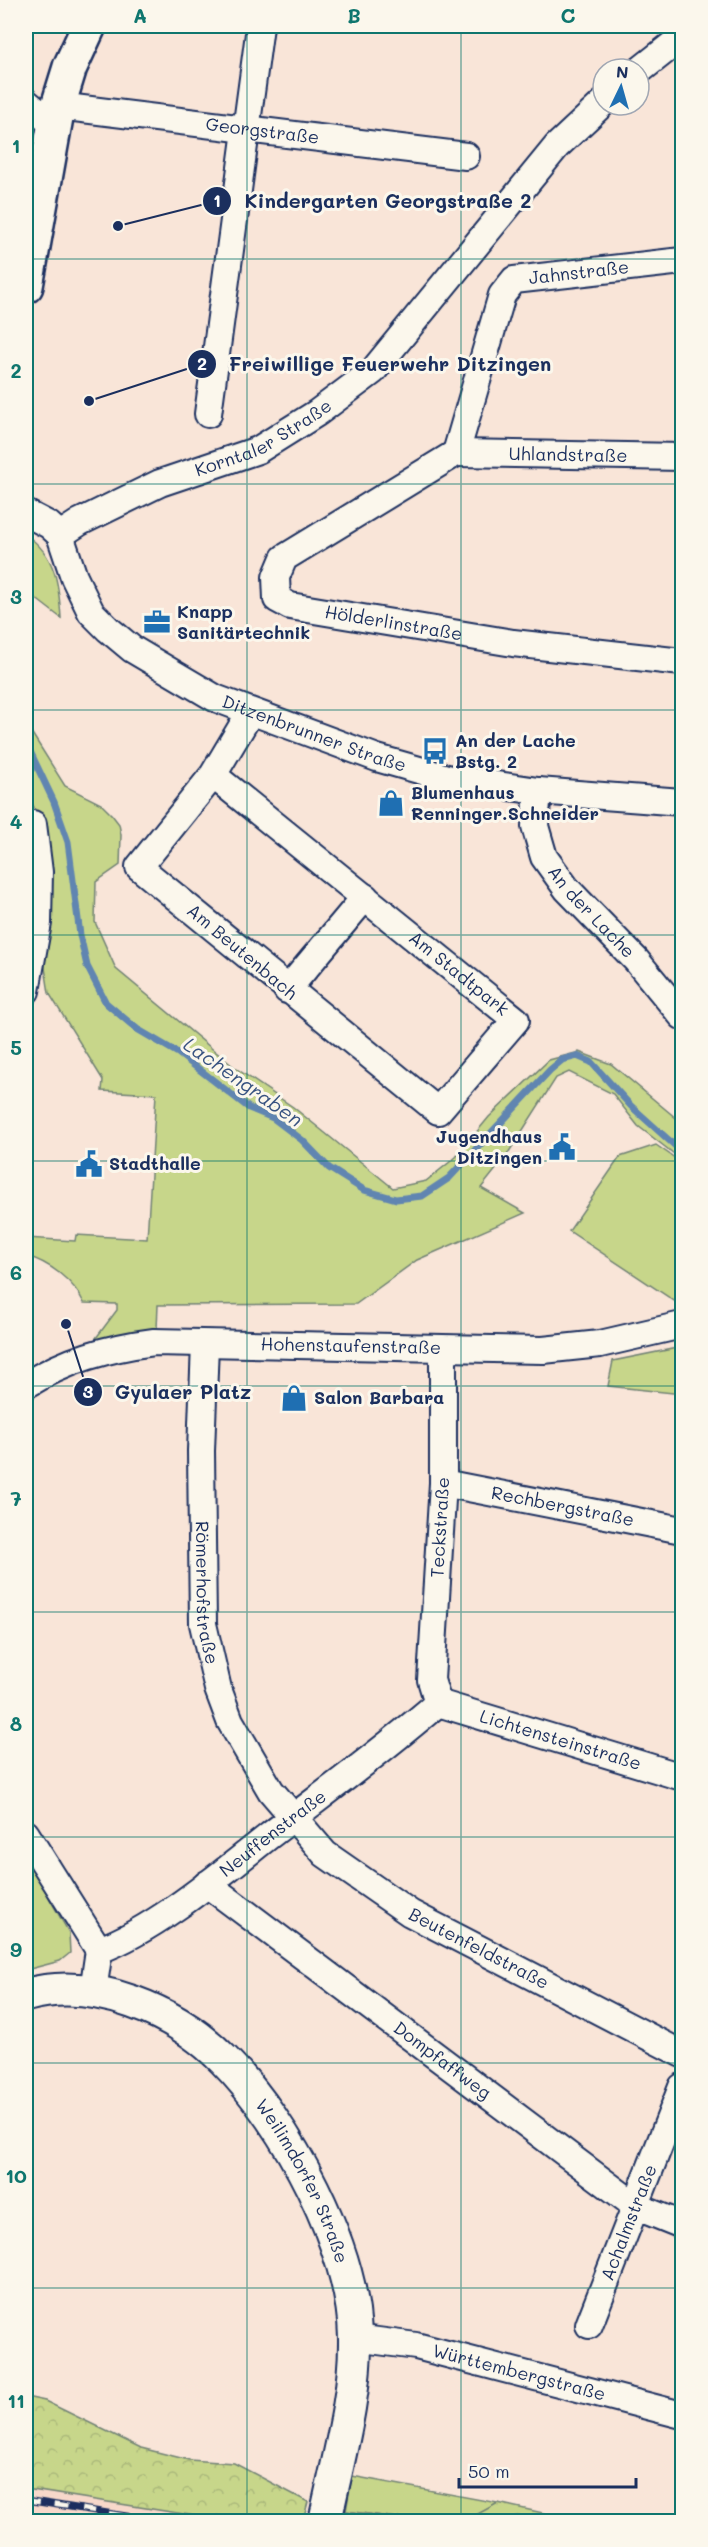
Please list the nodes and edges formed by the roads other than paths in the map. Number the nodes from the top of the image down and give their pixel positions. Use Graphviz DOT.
graph roads {
  1 [pos="89,26"];
  2 [pos="260,26"];
  3 [pos="682,37"];
  4 [pos="651,62"];
  5 [pos="26,102"];
  6 [pos="591,114"];
  7 [pos="56,116"];
  8 [pos="247,129"];
  9 [pos="466,156"];
  10 [pos="682,261"];
  11 [pos="26,286"];
  12 [pos="208,414"];
  13 [pos="456,453"];
  14 [pos="682,457"];
  15 [pos="26,513"];
  16 [pos="60,535"];
  17 [pos="682,662"];
  18 [pos="250,713"];
  19 [pos="213,775"];
  20 [pos="538,791"];
  21 [pos="682,802"];
  22 [pos="33,824"];
  23 [pos="365,897"];
  24 [pos="287,990"];
  25 [pos="26,991"];
  26 [pos="682,1016"];
  27 [pos="438,1111"];
  28 [pos="682,1325"];
  29 [pos="205,1344"];
  30 [pos="443,1350"];
  31 [pos="26,1385"];
  32 [pos="443,1483"];
  33 [pos="682,1530"];
  34 [pos="438,1703"];
  35 [pos="682,1777"];
  36 [pos="292,1819"];
  37 [pos="26,1834"];
  38 [pos="207,1884"];
  39 [pos="99,1950"];
  40 [pos="93,1991"];
  41 [pos="28,1993"];
  42 [pos="682,2054"];
  43 [pos="682,2087"];
  44 [pos="637,2207"];
  45 [pos="682,2225"];
  46 [pos="589,2325"];
  47 [pos="355,2338"];
  48 [pos="682,2415"];
  49 [pos="325,2522"];
  1 -- 7 [label="main road"];
  2 -- 8 [label="street"];
  3 -- 4 [label="street"];
  5 -- 7 [label="street"];
  6 -- 16 [label="street, Korntaler Straße"];
  7 -- 8 [label="street, Georgstraße"];
  7 -- 11 [label="main road"];
  8 -- 9 [label="street, Georgstraße"];
  8 -- 12 [label="street"];
  10 -- 13 [label="street, Jahnstraße"];
  13 -- 14 [label="street, Uhlandstraße"];
  13 -- 17 [label="street, Hölderlinstraße"];
  15 -- 16 [label="street"];
  16 -- 18 [label="street, Ditzenbrunner Straße"];
  18 -- 19 [label="street"];
  18 -- 20 [label="street, Ditzenbrunner Straße"];
  19 -- 23 [label="street, Am Stadtpark"];
  19 -- 24 [label="street, Am Beutenbach"];
  20 -- 21 [label="street, Ditzenbrunner Straße"];
  20 -- 26 [label="street, An der Lache"];
  22 -- 25 [label="street"];
  23 -- 24 [label="street"];
  23 -- 27 [label="street, Am Stadtpark"];
  24 -- 27 [label="street, Am Beutenbach"];
  28 -- 30 [label="street, Hohenstaufenstraße"];
  29 -- 30 [label="street, Hohenstaufenstraße"];
  29 -- 31 [label="street, Hohenstaufenstraße"];
  29 -- 36 [label="street, Römerhofstraße"];
  30 -- 32 [label="street, Teckstraße"];
  32 -- 33 [label="street, Rechbergstraße"];
  32 -- 34 [label="street, Teckstraße"];
  34 -- 35 [label="street, Lichtensteinstraße"];
  34 -- 36 [label="street, Neuffenstraße"];
  36 -- 38 [label="street, Neuffenstraße"];
  36 -- 42 [label="street, Beutenfeldstraße"];
  37 -- 39 [label="street"];
  38 -- 39 [label="street, Neuffenstraße"];
  38 -- 44 [label="street, Dompfaffweg"];
  39 -- 40 [label="street"];
  40 -- 41 [label="street, Weilimdorfer Straße"];
  40 -- 47 [label="street, Weilimdorfer Straße"];
  43 -- 44 [label="street, Achalmstraße"];
  44 -- 45 [label="street, Dompfaffweg"];
  44 -- 46 [label="street, Achalmstraße"];
  47 -- 48 [label="street, Württembergstraße"];
  47 -- 49 [label="street, Weilimdorfer Straße"];
}
